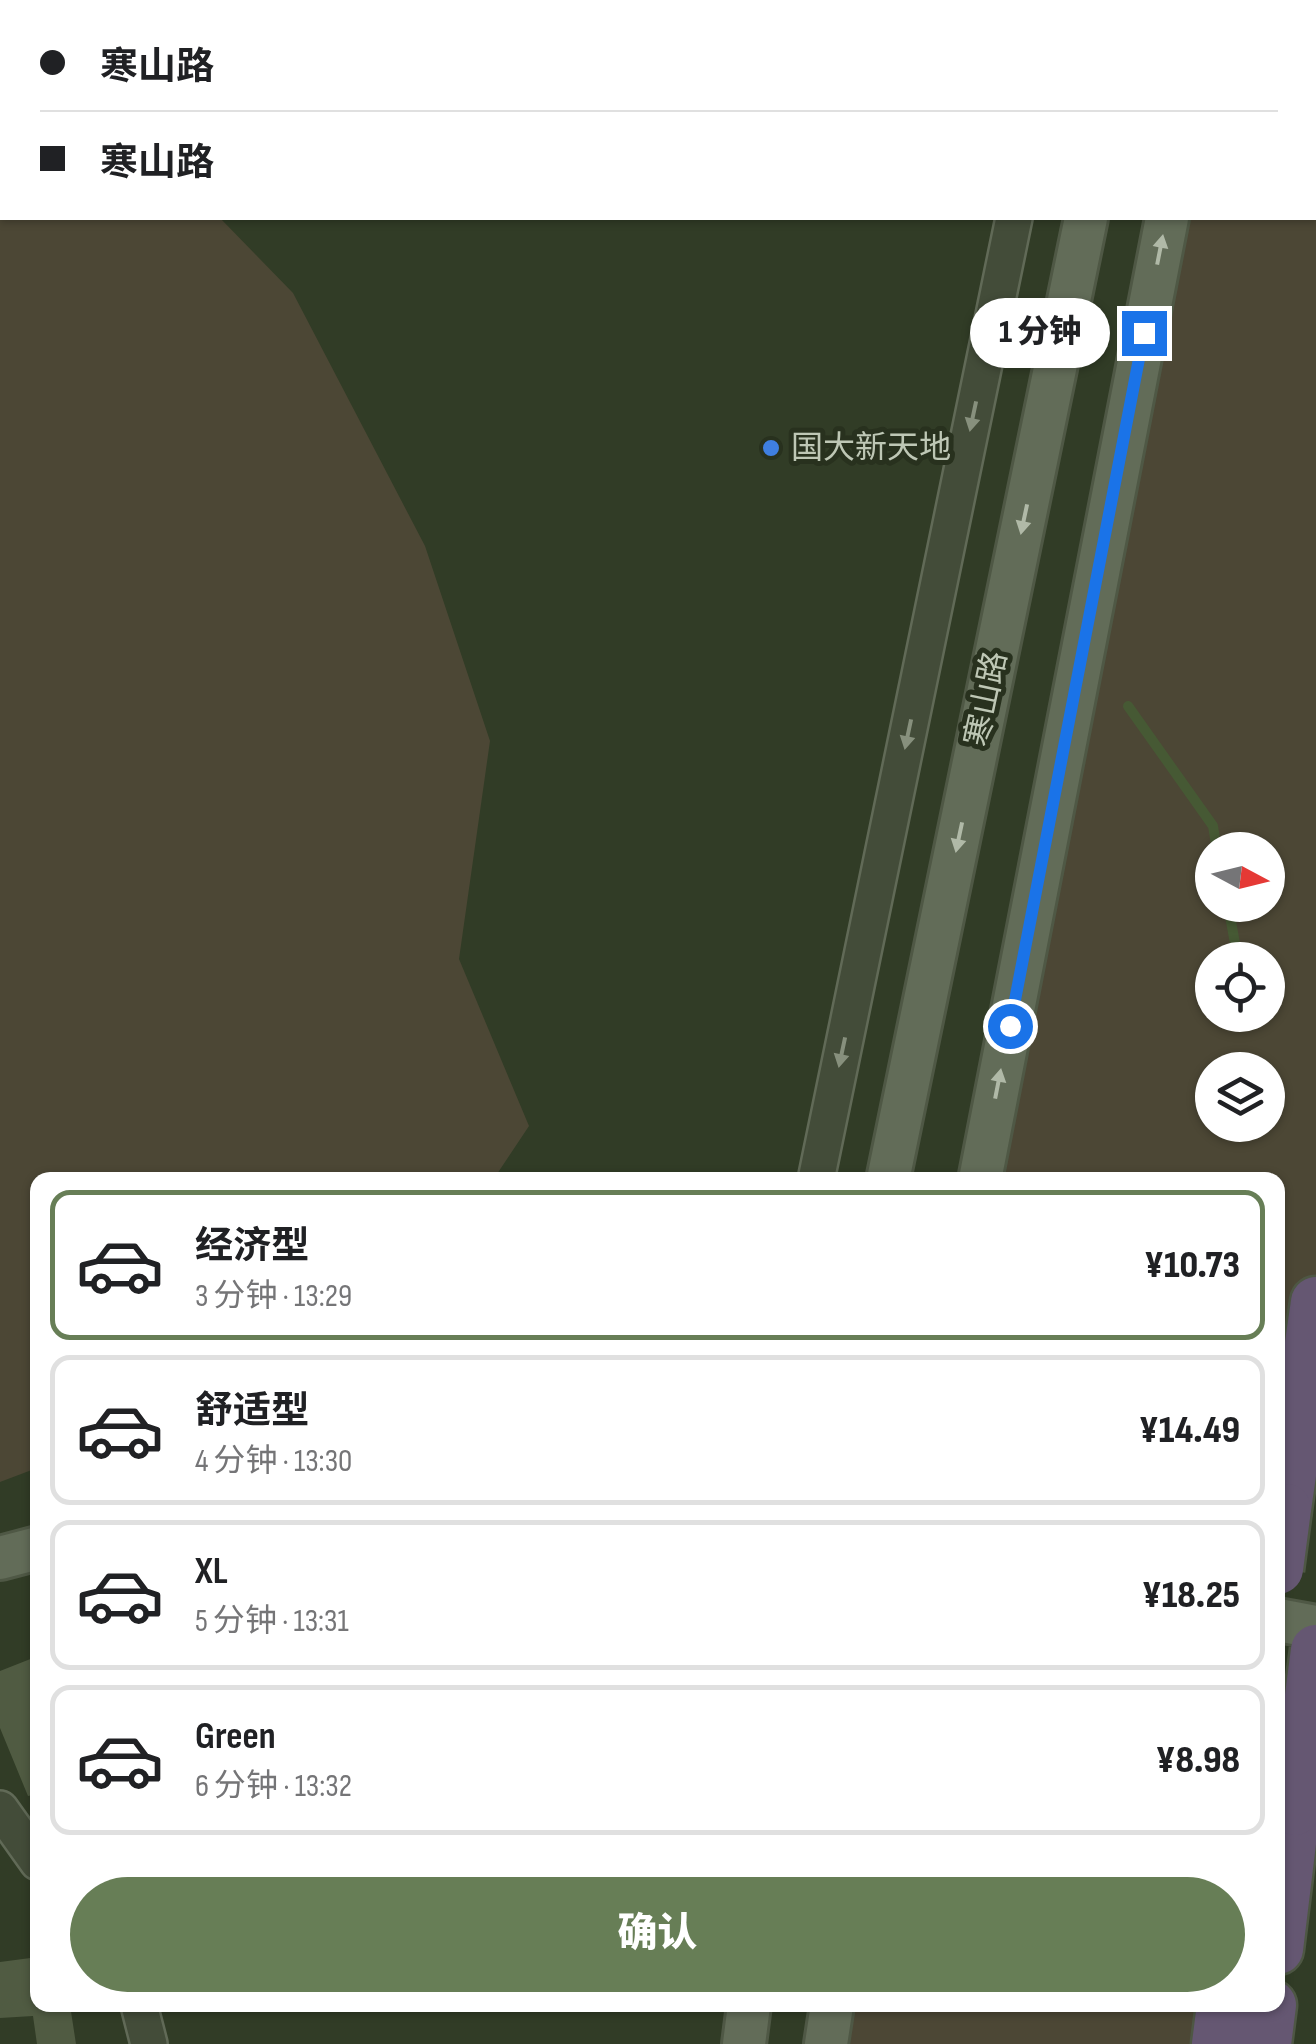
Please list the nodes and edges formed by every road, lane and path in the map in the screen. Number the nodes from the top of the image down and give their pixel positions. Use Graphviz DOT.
graph roads {
  1 [pos="1014,220"];
  2 [pos="1086,220"];
  3 [pos="1166,220"];
  4 [pos="818,1172"];
  5 [pos="890,1172"];
  6 [pos="982,1172"];
  7 [pos="1316,1302"];
  8 [pos="1285,1516"];
  9 [pos="30,1550"];
  10 [pos="0,1558"];
  11 [pos="1285,1621"];
  12 [pos="1316,1627"];
  13 [pos="1316,1650"];
  14 [pos="0,1809"];
  15 [pos="30,1851"];
  16 [pos="1285,1888"];
  17 [pos="141,2012"];
  18 [pos="749,2012"];
  19 [pos="831,2012"];
  20 [pos="1221,2012"];
  21 [pos="1269,2012"];
  22 [pos="149,2044"];
  23 [pos="744,2044"];
  24 [pos="826,2044"];
  25 [pos="1217,2044"];
  26 [pos="1266,2044"];
  1 -- 4 [label="lane, one-way"];
  2 -- 5 [label="main road, 寒山路, one-way"];
  6 -- 3 [label="main road, one-way"];
  7 -- 8 [label="highway, bridge"];
  9 -- 10 [label="main road"];
  11 -- 12 [label="main road"];
  13 -- 16 [label="highway, bridge"];
  14 -- 15 [label="lane"];
  17 -- 22 [label="lane"];
  18 -- 23 [label="main road"];
  19 -- 24 [label="main road"];
  20 -- 25 [label="highway"];
  21 -- 26 [label="highway"];
}
